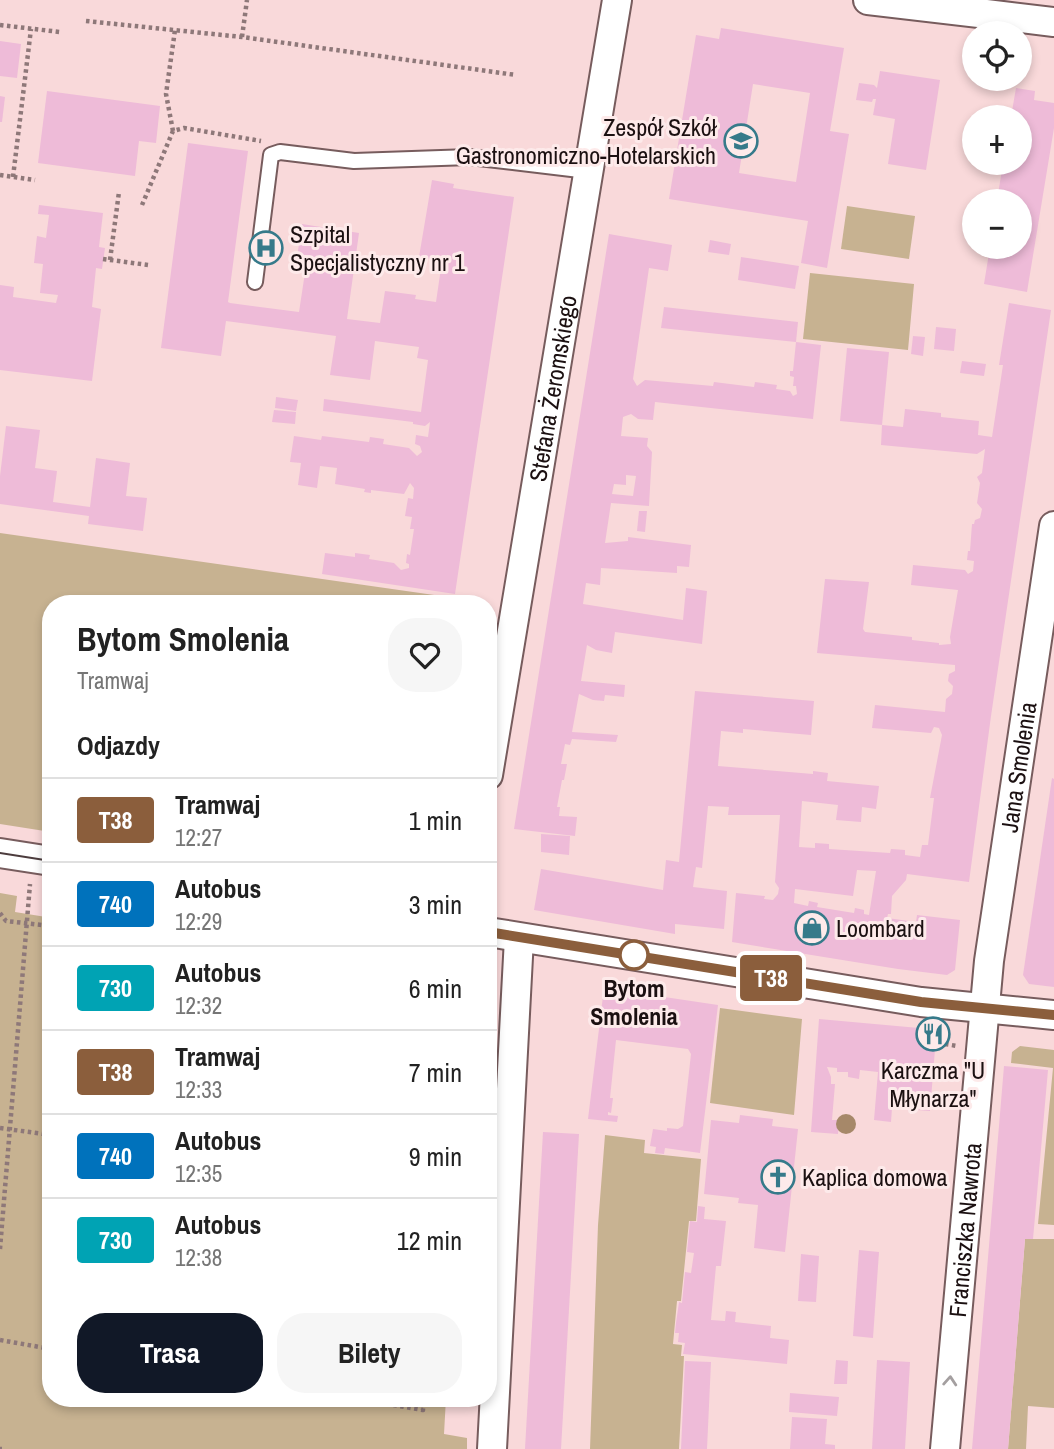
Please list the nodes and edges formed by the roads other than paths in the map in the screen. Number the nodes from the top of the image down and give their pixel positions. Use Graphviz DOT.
graph roads {
  1 [pos="617,0"];
  2 [pos="868,0"];
  3 [pos="1054,22"];
  4 [pos="588,171"];
  5 [pos="255,282"];
  6 [pos="1054,526"];
  7 [pos="497,721"];
  8 [pos="0,853"];
  9 [pos="42,859"];
  10 [pos="497,934"];
  11 [pos="519,938"];
  12 [pos="986,1008"];
  13 [pos="1054,1015"];
  14 [pos="497,1354"];
  15 [pos="494,1407"];
  16 [pos="492,1449"];
  17 [pos="945,1449"];
  1 -- 4 [label="street, Stefana Żeromskiego"];
  2 -- 3 [label="street"];
  4 -- 5 [label="lane"];
  4 -- 7 [label="street, Stefana Żeromskiego"];
  6 -- 12 [label="street, Jana Smolenia"];
  8 -- 9 [label="street"];
  10 -- 11 [label="street"];
  11 -- 12 [label="street"];
  11 -- 14 [label="street"];
  12 -- 13 [label="street"];
  17 -- 12 [label="street, Franciszka Nawrota, one-way"];
  15 -- 16 [label="street"];
}
